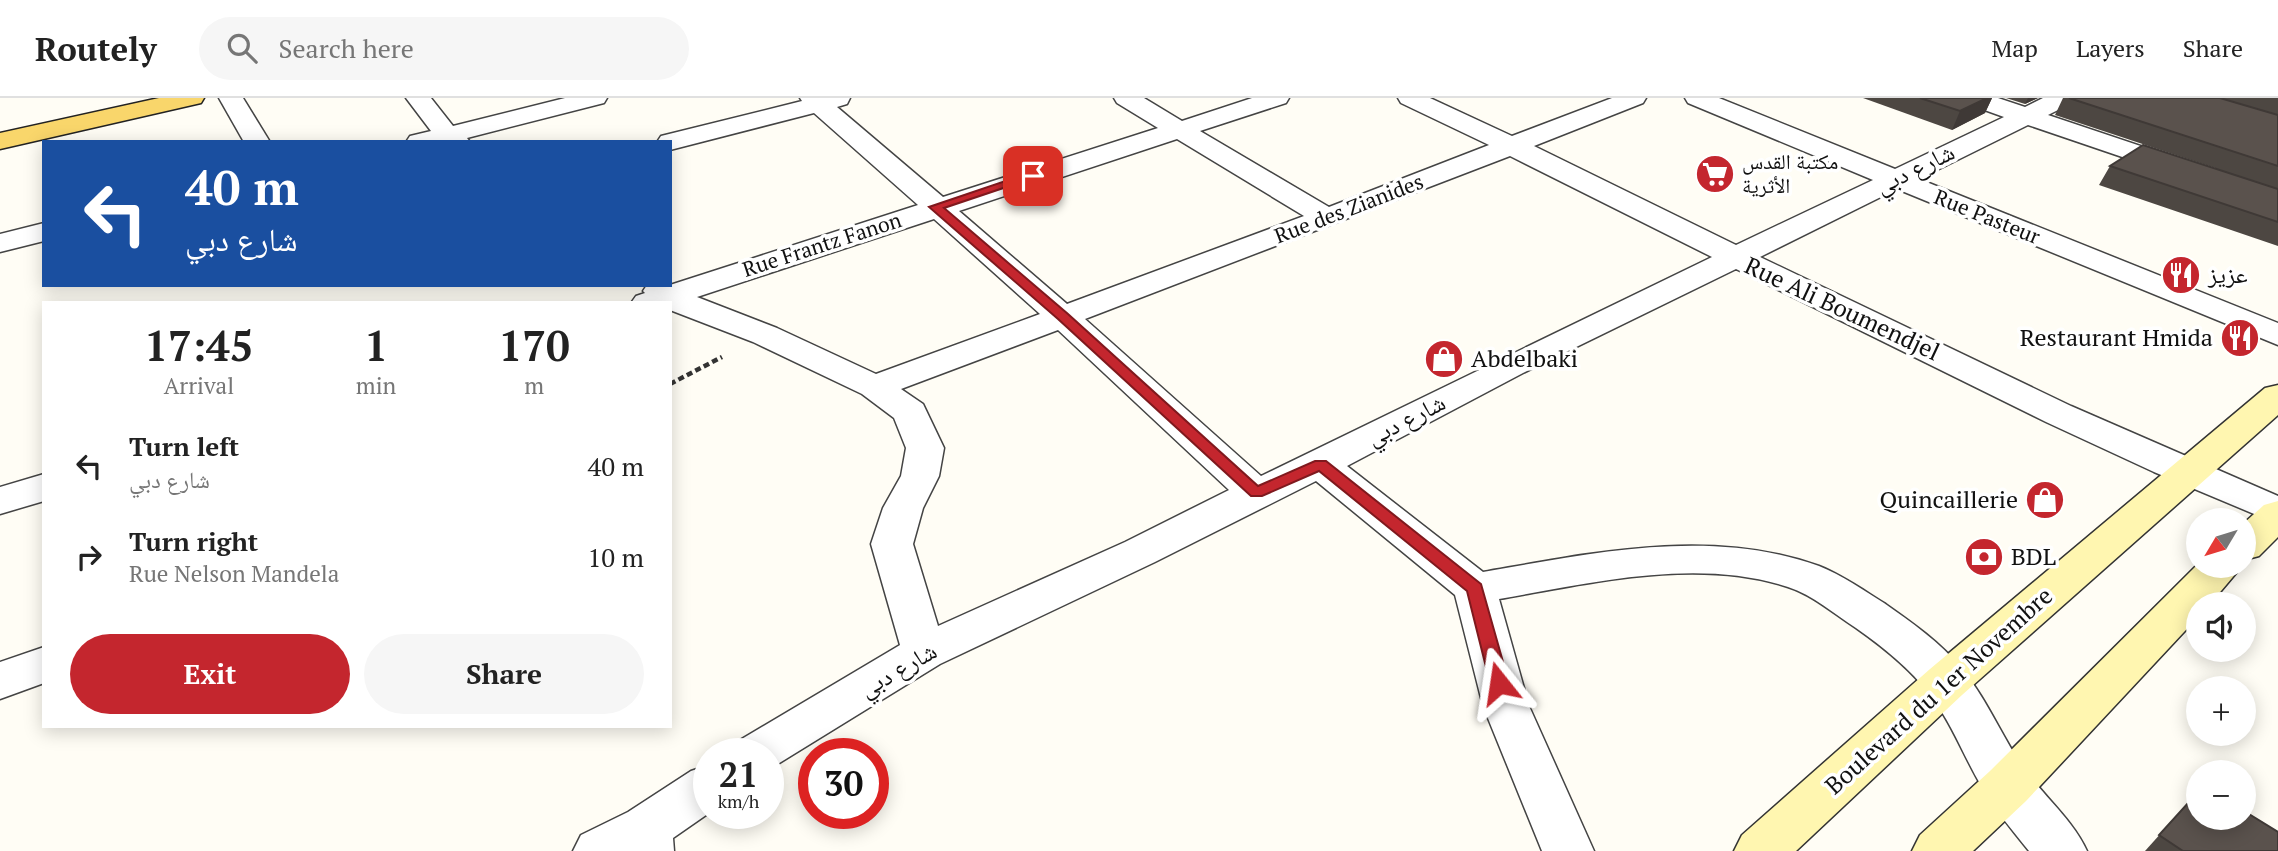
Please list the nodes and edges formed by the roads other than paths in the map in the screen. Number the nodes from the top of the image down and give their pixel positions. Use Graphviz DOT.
graph roads {
  1 [pos="192,98"];
  2 [pos="230,98"];
  3 [pos="418,98"];
  4 [pos="595,98"];
  5 [pos="1126,98"];
  6 [pos="1277,98"];
  7 [pos="1410,98"];
  8 [pos="1634,98"];
  9 [pos="1697,98"];
  10 [pos="1974,98"];
  11 [pos="2063,98"];
  12 [pos="825,100"];
  13 [pos="2024,116"];
  14 [pos="1179,129"];
  15 [pos="452,138"];
  16 [pos="256,140"];
  17 [pos="0,141"];
  18 [pos="672,141"];
  19 [pos="1511,145"];
  20 [pos="1892,179"];
  21 [pos="2278,201"];
  22 [pos="935,207"];
  23 [pos="1327,218"];
  24 [pos="42,232"];
  25 [pos="0,243"];
  26 [pos="1734,257"];
  27 [pos="655,295"];
  28 [pos="672,301"];
  29 [pos="672,301"];
  30 [pos="1063,317"];
  31 [pos="2278,335"];
  32 [pos="874,387"];
  33 [pos="2278,396"];
  34 [pos="1320,464"];
  35 [pos="2188,474"];
  36 [pos="42,488"];
  37 [pos="1256,493"];
  38 [pos="0,501"];
  39 [pos="2278,512"];
  40 [pos="2256,534"];
  41 [pos="2209,578"];
  42 [pos="1475,588"];
  43 [pos="924,652"];
  44 [pos="42,665"];
  45 [pos="0,681"];
  46 [pos="1946,682"];
  47 [pos="783,738"];
  48 [pos="2008,786"];
  49 [pos="693,800"];
  50 [pos="647,840"];
  51 [pos="599,851"];
  52 [pos="1568,851"];
  53 [pos="1760,851"];
  54 [pos="1938,851"];
  55 [pos="2061,851"];
  1 -- 17 [label="main road"];
  2 -- 16 [label="street"];
  3 -- 15 [label="street"];
  4 -- 15 [label="street"];
  5 -- 14 [label="street"];
  6 -- 14 [label="street, Rue Frantz Fanon"];
  7 -- 19 [label="street, Rue Ali Boumendjel"];
  8 -- 19 [label="street, Rue des Zianides"];
  9 -- 20 [label="street, Rue Pasteur"];
  10 -- 13 [label="street"];
  11 -- 13 [label="street, شارع دبي"];
  12 -- 18 [label="street"];
  12 -- 22 [label="street"];
  13 -- 20 [label="street, شارع دبي"];
  13 -- 21 [label="street"];
  14 -- 22 [label="street, Rue Frantz Fanon"];
  14 -- 23 [label="street"];
  19 -- 23 [label="street, Rue des Zianides"];
  19 -- 26 [label="street, Rue Ali Boumendjel"];
  20 -- 26 [label="street, شارع دبي"];
  20 -- 31 [label="street, Rue Pasteur"];
  22 -- 27 [label="street, Rue Frantz Fanon"];
  22 -- 30 [label="street"];
  23 -- 30 [label="street, Rue des Zianides"];
  24 -- 25 [label="street"];
  26 -- 34 [label="street, شارع دبي"];
  26 -- 35 [label="street, Rue Ali Boumendjel"];
  27 -- 28 [label="street"];
  29 -- 32 [label="street"];
  30 -- 32 [label="street, Rue des Zianides"];
  30 -- 37 [label="street"];
  32 -- 43 [label="street"];
  33 -- 35 [label="main road, Boulevard du 1er Novembre"];
  34 -- 37 [label="street, شارع دبي"];
  34 -- 42 [label="street"];
  35 -- 39 [label="street, Rue Ali Boumendjel"];
  35 -- 46 [label="main road, Boulevard du 1er Novembre"];
  36 -- 38 [label="street"];
  37 -- 43 [label="street, شارع دبي"];
  39 -- 40 [label="main road"];
  41 -- 48 [label="main road"];
  42 -- 46 [label="street"];
  42 -- 52 [label="street"];
  43 -- 47 [label="street, شارع دبي"];
  44 -- 45 [label="street"];
  46 -- 48 [label="street"];
  46 -- 53 [label="main road, Boulevard du 1er Novembre"];
  48 -- 54 [label="main road"];
  48 -- 55 [label="street"];
  49 -- 50 [label="street"];
  50 -- 51 [label="street"];
}
